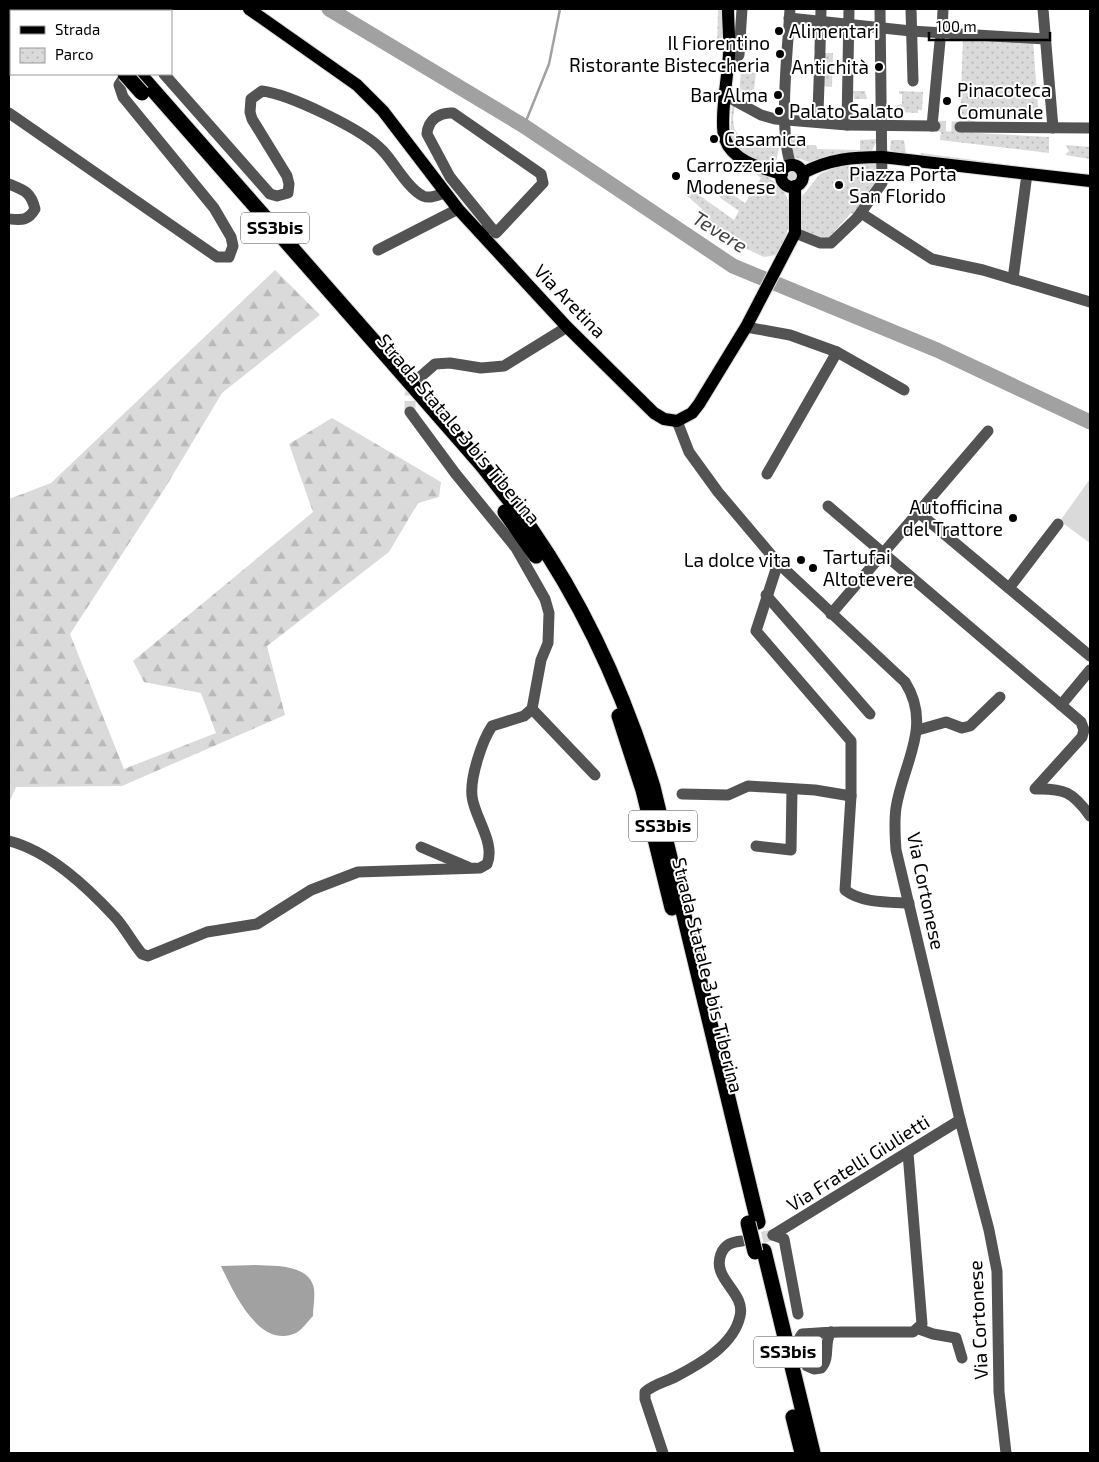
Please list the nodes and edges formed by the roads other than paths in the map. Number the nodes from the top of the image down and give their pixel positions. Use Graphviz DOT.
graph roads {
  1 [pos="249,9"];
  2 [pos="728,9"];
  3 [pos="742,9"];
  4 [pos="821,9"];
  5 [pos="849,9"];
  6 [pos="880,9"];
  7 [pos="910,9"];
  8 [pos="943,9"];
  9 [pos="1043,9"];
  10 [pos="789,13"];
  11 [pos="820,22"];
  12 [pos="849,25"];
  13 [pos="881,28"];
  14 [pos="911,31"];
  15 [pos="941,35"];
  16 [pos="1045,39"];
  17 [pos="729,61"];
  18 [pos="125,75"];
  19 [pos="127,75"];
  20 [pos="139,75"];
  21 [pos="165,75"];
  22 [pos="913,81"];
  23 [pos="146,90"];
  24 [pos="726,96"];
  25 [pos="9,113"];
  26 [pos="818,116"];
  27 [pos="785,119"];
  28 [pos="882,124"];
  29 [pos="847,125"];
  30 [pos="960,127"];
  31 [pos="1053,128"];
  32 [pos="1090,128"];
  33 [pos="882,157"];
  34 [pos="787,169"];
  35 [pos="803,173"];
  36 [pos="1027,174"];
  37 [pos="1090,181"];
  38 [pos="9,184"];
  39 [pos="796,186"];
  40 [pos="445,193"];
  41 [pos="458,209"];
  42 [pos="861,213"];
  43 [pos="9,218"];
  44 [pos="485,230"];
  45 [pos="795,232"];
  46 [pos="378,250"];
  47 [pos="1013,279"];
  48 [pos="1090,302"];
  49 [pos="567,327"];
  50 [pos="746,327"];
  51 [pos="837,352"];
  52 [pos="419,378"];
  53 [pos="904,390"];
  54 [pos="410,412"];
  55 [pos="677,421"];
  56 [pos="988,432"];
  57 [pos="767,474"];
  58 [pos="828,506"];
  59 [pos="918,512"];
  60 [pos="1058,524"];
  61 [pos="882,554"];
  62 [pos="778,563"];
  63 [pos="1009,588"];
  64 [pos="766,595"];
  65 [pos="830,614"];
  66 [pos="1090,656"];
  67 [pos="1090,670"];
  68 [pos="1000,697"];
  69 [pos="1061,705"];
  70 [pos="532,709"];
  71 [pos="870,714"];
  72 [pos="918,730"];
  73 [pos="594,775"];
  74 [pos="792,789"];
  75 [pos="682,794"];
  76 [pos="851,796"];
  77 [pos="1090,816"];
  78 [pos="9,840"];
  79 [pos="756,846"];
  80 [pos="421,847"];
  81 [pos="472,868"];
  82 [pos="909,904"];
  83 [pos="960,1120"];
  84 [pos="908,1154"];
  85 [pos="742,1241"];
  86 [pos="760,1251"];
  87 [pos="798,1314"];
  88 [pos="919,1329"];
  89 [pos="831,1332"];
  90 [pos="962,1358"];
  91 [pos="663,1453"];
  92 [pos="802,1453"];
  93 [pos="813,1453"];
  94 [pos="1006,1453"];
  1 -- 40 [label="main road, Via Aretina"];
  2 -- 17 [label="main road"];
  3 -- 17 [label="street"];
  4 -- 11 [label="street"];
  5 -- 12 [label="street"];
  6 -- 13 [label="street"];
  7 -- 14 [label="street"];
  8 -- 15 [label="street"];
  9 -- 16 [label="street"];
  10 -- 11 [label="street"];
  10 -- 27 [label="street"];
  11 -- 12 [label="street"];
  11 -- 26 [label="street"];
  12 -- 13 [label="street"];
  12 -- 29 [label="street"];
  13 -- 14 [label="street"];
  13 -- 28 [label="street"];
  14 -- 15 [label="street"];
  14 -- 22 [label="street"];
  15 -- 16 [label="street"];
  15 -- 28 [label="street"];
  16 -- 31 [label="street"];
  17 -- 24 [label="main road"];
  18 -- 25 [label="street"];
  19 -- 23 [label="highway, Strada Statale 3 bis Tiberina / SS3bis, bridge"];
  20 -- 23 [label="highway, Strada Statale 3 bis Tiberina / SS3bis"];
  21 -- 40 [label="street"];
  23 -- 86 [label="highway, Strada Statale 3 bis Tiberina / SS3bis, bridge"];
  24 -- 27 [label="street"];
  24 -- 34 [label="main road"];
  26 -- 27 [label="street"];
  26 -- 29 [label="street"];
  27 -- 34 [label="street"];
  28 -- 29 [label="street"];
  28 -- 33 [label="street"];
  30 -- 31 [label="street"];
  31 -- 32 [label="street"];
  33 -- 35 [label="main road"];
  33 -- 36 [label="main road"];
  33 -- 42 [label="street"];
  34 -- 35 [label="main road"];
  34 -- 39 [label="main road"];
  35 -- 39 [label="main road"];
  36 -- 37 [label="main road"];
  36 -- 47 [label="street"];
  38 -- 43 [label="street"];
  39 -- 45 [label="main road"];
  40 -- 41 [label="main road, Via Aretina"];
  41 -- 44 [label="main road, Via Aretina"];
  41 -- 46 [label="street"];
  42 -- 45 [label="street"];
  42 -- 47 [label="street"];
  44 -- 44 [label="street"];
  44 -- 49 [label="main road, Via Aretina"];
  45 -- 50 [label="main road"];
  47 -- 48 [label="street"];
  49 -- 52 [label="street"];
  49 -- 55 [label="main road, Via Aretina"];
  50 -- 51 [label="street"];
  50 -- 55 [label="main road"];
  51 -- 53 [label="street"];
  51 -- 57 [label="street"];
  54 -- 70 [label="street"];
  55 -- 62 [label="street, Via Cortonese"];
  56 -- 59 [label="street"];
  58 -- 61 [label="street"];
  59 -- 61 [label="street"];
  59 -- 63 [label="street"];
  60 -- 63 [label="street"];
  61 -- 65 [label="street"];
  61 -- 69 [label="street"];
  62 -- 64 [label="street"];
  62 -- 65 [label="street, Via Cortonese"];
  63 -- 66 [label="street"];
  64 -- 71 [label="street"];
  64 -- 76 [label="street"];
  65 -- 72 [label="street, Via Cortonese"];
  67 -- 69 [label="street"];
  68 -- 72 [label="street"];
  69 -- 77 [label="street"];
  70 -- 73 [label="street"];
  70 -- 81 [label="street"];
  72 -- 82 [label="street, Via Cortonese"];
  74 -- 75 [label="street"];
  74 -- 76 [label="street"];
  74 -- 79 [label="street"];
  76 -- 82 [label="street"];
  78 -- 81 [label="street"];
  80 -- 81 [label="street"];
  82 -- 83 [label="street, Via Cortonese"];
  83 -- 84 [label="street, Via Fratelli Giulietti"];
  83 -- 94 [label="street, Via Cortonese"];
  84 -- 87 [label="street, Via Fratelli Giulietti"];
  84 -- 88 [label="street"];
  85 -- 91 [label="street"];
  86 -- 92 [label="highway, Strada Statale 3 bis Tiberina / SS3bis"];
  86 -- 93 [label="highway, Strada Statale 3 bis Tiberina / SS3bis"];
  88 -- 89 [label="street"];
  88 -- 90 [label="street"];
}
